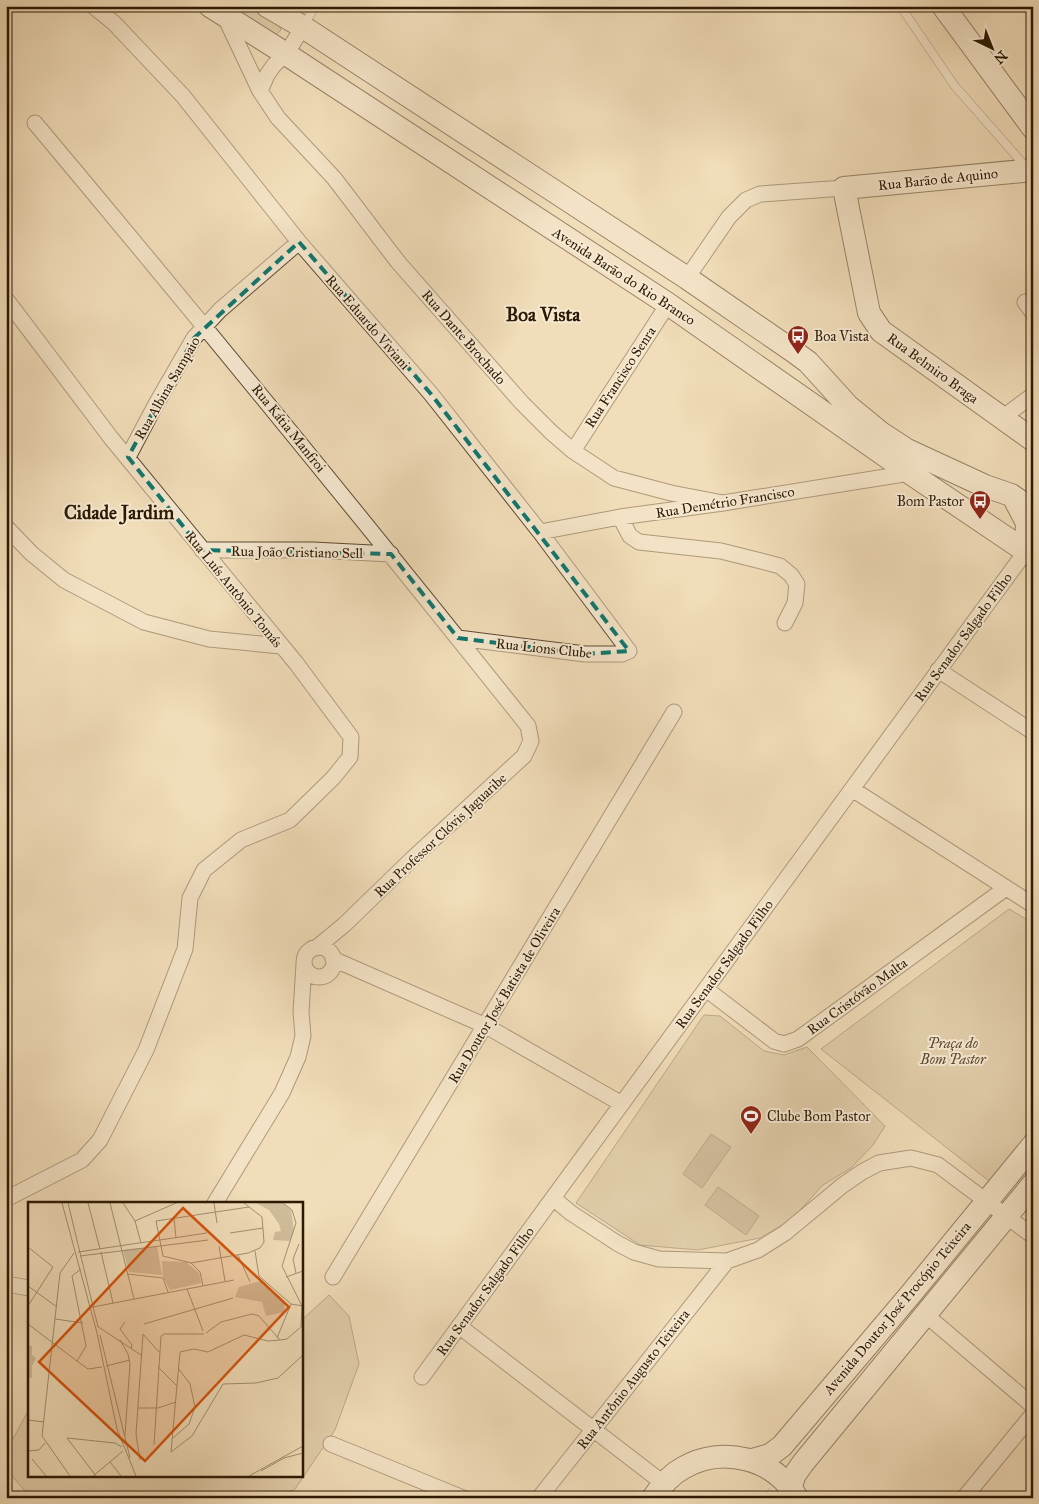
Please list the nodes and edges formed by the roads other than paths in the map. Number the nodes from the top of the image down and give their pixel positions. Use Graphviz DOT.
graph roads {
  1 [pos="93,6"];
  2 [pos="266,6"];
  3 [pos="315,6"];
  4 [pos="943,6"];
  5 [pos="901,7"];
  6 [pos="218,11"];
  7 [pos="303,27"];
  8 [pos="286,54"];
  9 [pos="260,90"];
  10 [pos="35,123"];
  11 [pos="1033,128"];
  12 [pos="511,164"];
  13 [pos="1031,170"];
  14 [pos="844,188"];
  15 [pos="497,193"];
  16 [pos="298,242"];
  17 [pos="687,278"];
  18 [pos="6,299"];
  19 [pos="668,304"];
  20 [pos="205,326"];
  21 [pos="793,351"];
  22 [pos="774,378"];
  23 [pos="1033,396"];
  24 [pos="1002,418"];
  25 [pos="1033,440"];
  26 [pos="572,451"];
  27 [pos="879,452"];
  28 [pos="128,457"];
  29 [pos="910,473"];
  30 [pos="884,477"];
  31 [pos="985,486"];
  32 [pos="1012,495"];
  33 [pos="723,504"];
  34 [pos="1033,510"];
  35 [pos="620,518"];
  36 [pos="6,527"];
  37 [pos="540,532"];
  38 [pos="202,550"];
  39 [pos="1031,551"];
  40 [pos="392,554"];
  41 [pos="784,623"];
  42 [pos="458,638"];
  43 [pos="281,646"];
  44 [pos="629,651"];
  45 [pos="938,670"];
  46 [pos="674,712"];
  47 [pos="1033,732"];
  48 [pos="531,741"];
  49 [pos="852,789"];
  50 [pos="1006,888"];
  51 [pos="1033,906"];
  52 [pos="326,952"];
  53 [pos="304,964"];
  54 [pos="320,977"];
  55 [pos="706,988"];
  56 [pos="302,1000"];
  57 [pos="486,1026"];
  58 [pos="622,1104"];
  59 [pos="1033,1145"];
  60 [pos="1033,1184"];
  61 [pos="553,1198"];
  62 [pos="6,1200"];
  63 [pos="986,1201"];
  64 [pos="216,1202"];
  65 [pos="1007,1216"];
  66 [pos="1033,1236"];
  67 [pos="727,1261"];
  68 [pos="334,1277"];
  69 [pos="6,1284"];
  70 [pos="28,1288"];
  71 [pos="926,1315"];
  72 [pos="459,1326"];
  73 [pos="843,1374"];
  74 [pos="422,1377"];
  75 [pos="864,1392"];
  76 [pos="1033,1406"];
  77 [pos="1033,1414"];
  78 [pos="593,1429"];
  79 [pos="331,1444"];
  80 [pos="752,1460"];
  81 [pos="660,1491"];
  82 [pos="794,1493"];
  83 [pos="463,1498"];
  84 [pos="539,1498"];
  85 [pos="964,1498"];
  1 -- 16 [label="street, Rua Eduardo Viviani"];
  2 -- 7 [label="main road"];
  3 -- 7 [label="lane"];
  4 -- 11 [label="main road"];
  5 -- 13 [label="lane"];
  6 -- 8 [label="main road, Avenida Barão do Rio Branco"];
  6 -- 9 [label="street, Rua Dante Brochado"];
  7 -- 8 [label="street"];
  7 -- 12 [label="main road"];
  8 -- 9 [label="street"];
  8 -- 15 [label="main road, Avenida Barão do Rio Branco"];
  9 -- 26 [label="street, Rua Dante Brochado"];
  10 -- 20 [label="street, Rua Kátia Manfroi"];
  12 -- 15 [label="main road"];
  12 -- 17 [label="main road"];
  13 -- 14 [label="main road, Rua Barão de Aquino"];
  14 -- 17 [label="street"];
  14 -- 24 [label="main road, Rua Belmiro Braga"];
  15 -- 19 [label="main road, Avenida Barão do Rio Branco"];
  16 -- 20 [label="street, Rua Albina Sampaio"];
  16 -- 37 [label="street, Rua Eduardo Viviani"];
  17 -- 21 [label="main road"];
  18 -- 28 [label="street, Rua Luís Antônio Tomás"];
  19 -- 22 [label="main road, Avenida Barão do Rio Branco"];
  19 -- 26 [label="street, Rua Francisco Senra"];
  20 -- 28 [label="street, Rua Albina Sampaio"];
  20 -- 40 [label="street, Rua Kátia Manfroi"];
  21 -- 22 [label="main road"];
  21 -- 31 [label="main road"];
  22 -- 27 [label="main road, Avenida Barão do Rio Branco"];
  23 -- 24 [label="street"];
  24 -- 25 [label="main road, Rua Belmiro Braga"];
  26 -- 33 [label="street, Rua Dante Brochado"];
  27 -- 29 [label="main road, Avenida Barão do Rio Branco"];
  27 -- 30 [label="main road"];
  28 -- 38 [label="street, Rua Luís Antônio Tomás"];
  29 -- 30 [label="street, Rua Demétrio Francisco"];
  29 -- 31 [label="main road"];
  29 -- 39 [label="main road, Avenida Barão do Rio Branco"];
  30 -- 33 [label="street, Rua Demétrio Francisco"];
  31 -- 32 [label="main road"];
  32 -- 34 [label="main road"];
  32 -- 39 [label="main road"];
  33 -- 35 [label="street, Rua Demétrio Francisco"];
  35 -- 37 [label="street, Rua Demétrio Francisco"];
  35 -- 41 [label="street"];
  36 -- 43 [label="street"];
  37 -- 44 [label="street, Rua Eduardo Viviani"];
  38 -- 40 [label="street, Rua João Cristiano Sell"];
  38 -- 43 [label="street, Rua Luís Antônio Tomás"];
  39 -- 45 [label="street, Rua Senador Salgado Filho"];
  40 -- 42 [label="street, Rua Kátia Manfroi"];
  42 -- 44 [label="street, Rua Lions Clube"];
  42 -- 48 [label="street, Rua Kátia Manfroi"];
  43 -- 62 [label="street, Rua Luís Antônio Tomás"];
  45 -- 47 [label="street"];
  45 -- 49 [label="street, Rua Senador Salgado Filho"];
  46 -- 57 [label="street, Rua Doutor José Batista de Oliveira"];
  48 -- 52 [label="street, Rua Professor Clóvis Jaguaribe"];
  49 -- 50 [label="street"];
  49 -- 55 [label="street, Rua Senador Salgado Filho"];
  50 -- 51 [label="street"];
  50 -- 55 [label="street, Rua Cristóvão Malta"];
  52 -- 53 [label="street"];
  52 -- 54 [label="street"];
  52 -- 57 [label="street"];
  53 -- 54 [label="street"];
  53 -- 56 [label="street"];
  54 -- 56 [label="street"];
  55 -- 58 [label="street, Rua Senador Salgado Filho"];
  56 -- 64 [label="street"];
  57 -- 58 [label="street"];
  57 -- 68 [label="street, Rua Doutor José Batista de Oliveira"];
  58 -- 61 [label="street, Rua Senador Salgado Filho"];
  59 -- 63 [label="main road, Avenida Doutor José Procópio Teixeira"];
  60 -- 65 [label="main road, Avenida Doutor José Procópio Teixeira"];
  61 -- 67 [label="street"];
  61 -- 72 [label="street, Rua Senador Salgado Filho"];
  63 -- 65 [label="street"];
  63 -- 67 [label="street"];
  63 -- 73 [label="main road, Avenida Doutor José Procópio Teixeira"];
  65 -- 66 [label="street"];
  65 -- 71 [label="main road, Avenida Doutor José Procópio Teixeira"];
  67 -- 78 [label="street, Rua Antônio Augusto Teixeira"];
  69 -- 70 [label="street"];
  71 -- 75 [label="main road, Avenida Doutor José Procópio Teixeira"];
  71 -- 76 [label="street"];
  72 -- 74 [label="street, Rua Senador Salgado Filho"];
  72 -- 78 [label="street"];
  73 -- 75 [label="main road"];
  73 -- 80 [label="main road, Avenida Doutor José Procópio Teixeira"];
  75 -- 82 [label="main road, Avenida Doutor José Procópio Teixeira"];
  77 -- 85 [label="street"];
  78 -- 81 [label="street"];
  78 -- 84 [label="street, Rua Antônio Augusto Teixeira"];
  79 -- 83 [label="street"];
  80 -- 81 [label="main road"];
  80 -- 82 [label="main road"];
}
